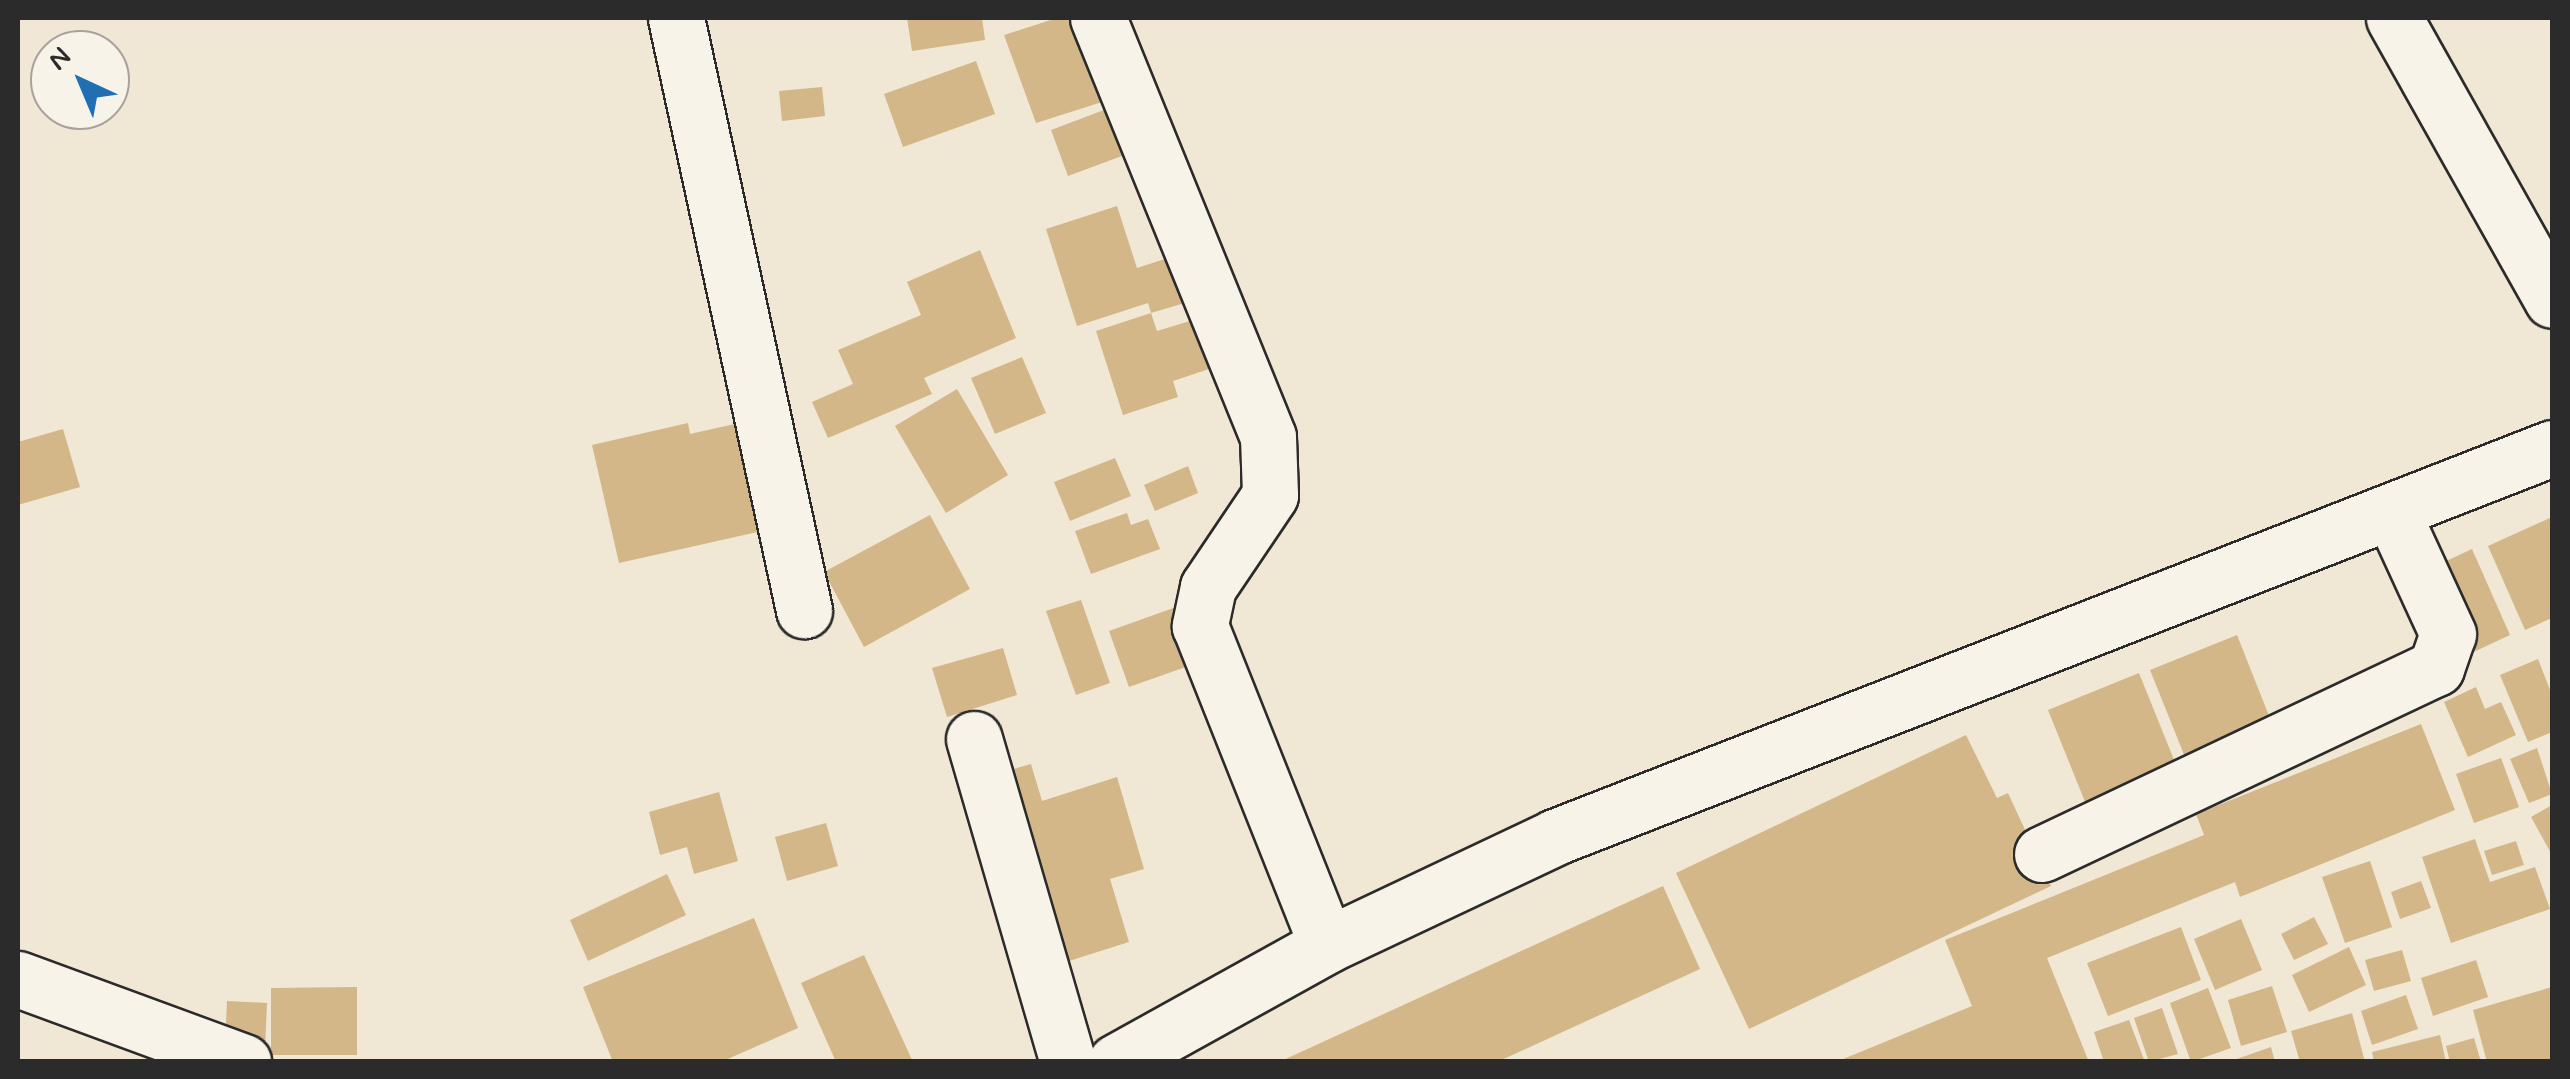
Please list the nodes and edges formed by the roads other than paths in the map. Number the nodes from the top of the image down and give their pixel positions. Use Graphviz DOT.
graph roads {
  1 [pos="676,18"];
  2 [pos="1098,18"];
  3 [pos="2394,18"];
  4 [pos="2552,300"];
  5 [pos="2552,448"];
  6 [pos="2392,512"];
  7 [pos="804,610"];
  8 [pos="974,739"];
  9 [pos="2042,854"];
  10 [pos="1326,946"];
  11 [pos="18,979"];
  12 [pos="243,1062"];
  13 [pos="1068,1062"];
  14 [pos="1116,1062"];
  1 -- 7 [label="street"];
  2 -- 10 [label="street"];
  3 -- 4 [label="street"];
  5 -- 6 [label="street"];
  6 -- 9 [label="street"];
  6 -- 10 [label="street"];
  8 -- 13 [label="street"];
  10 -- 14 [label="street"];
  11 -- 12 [label="street"];
}
